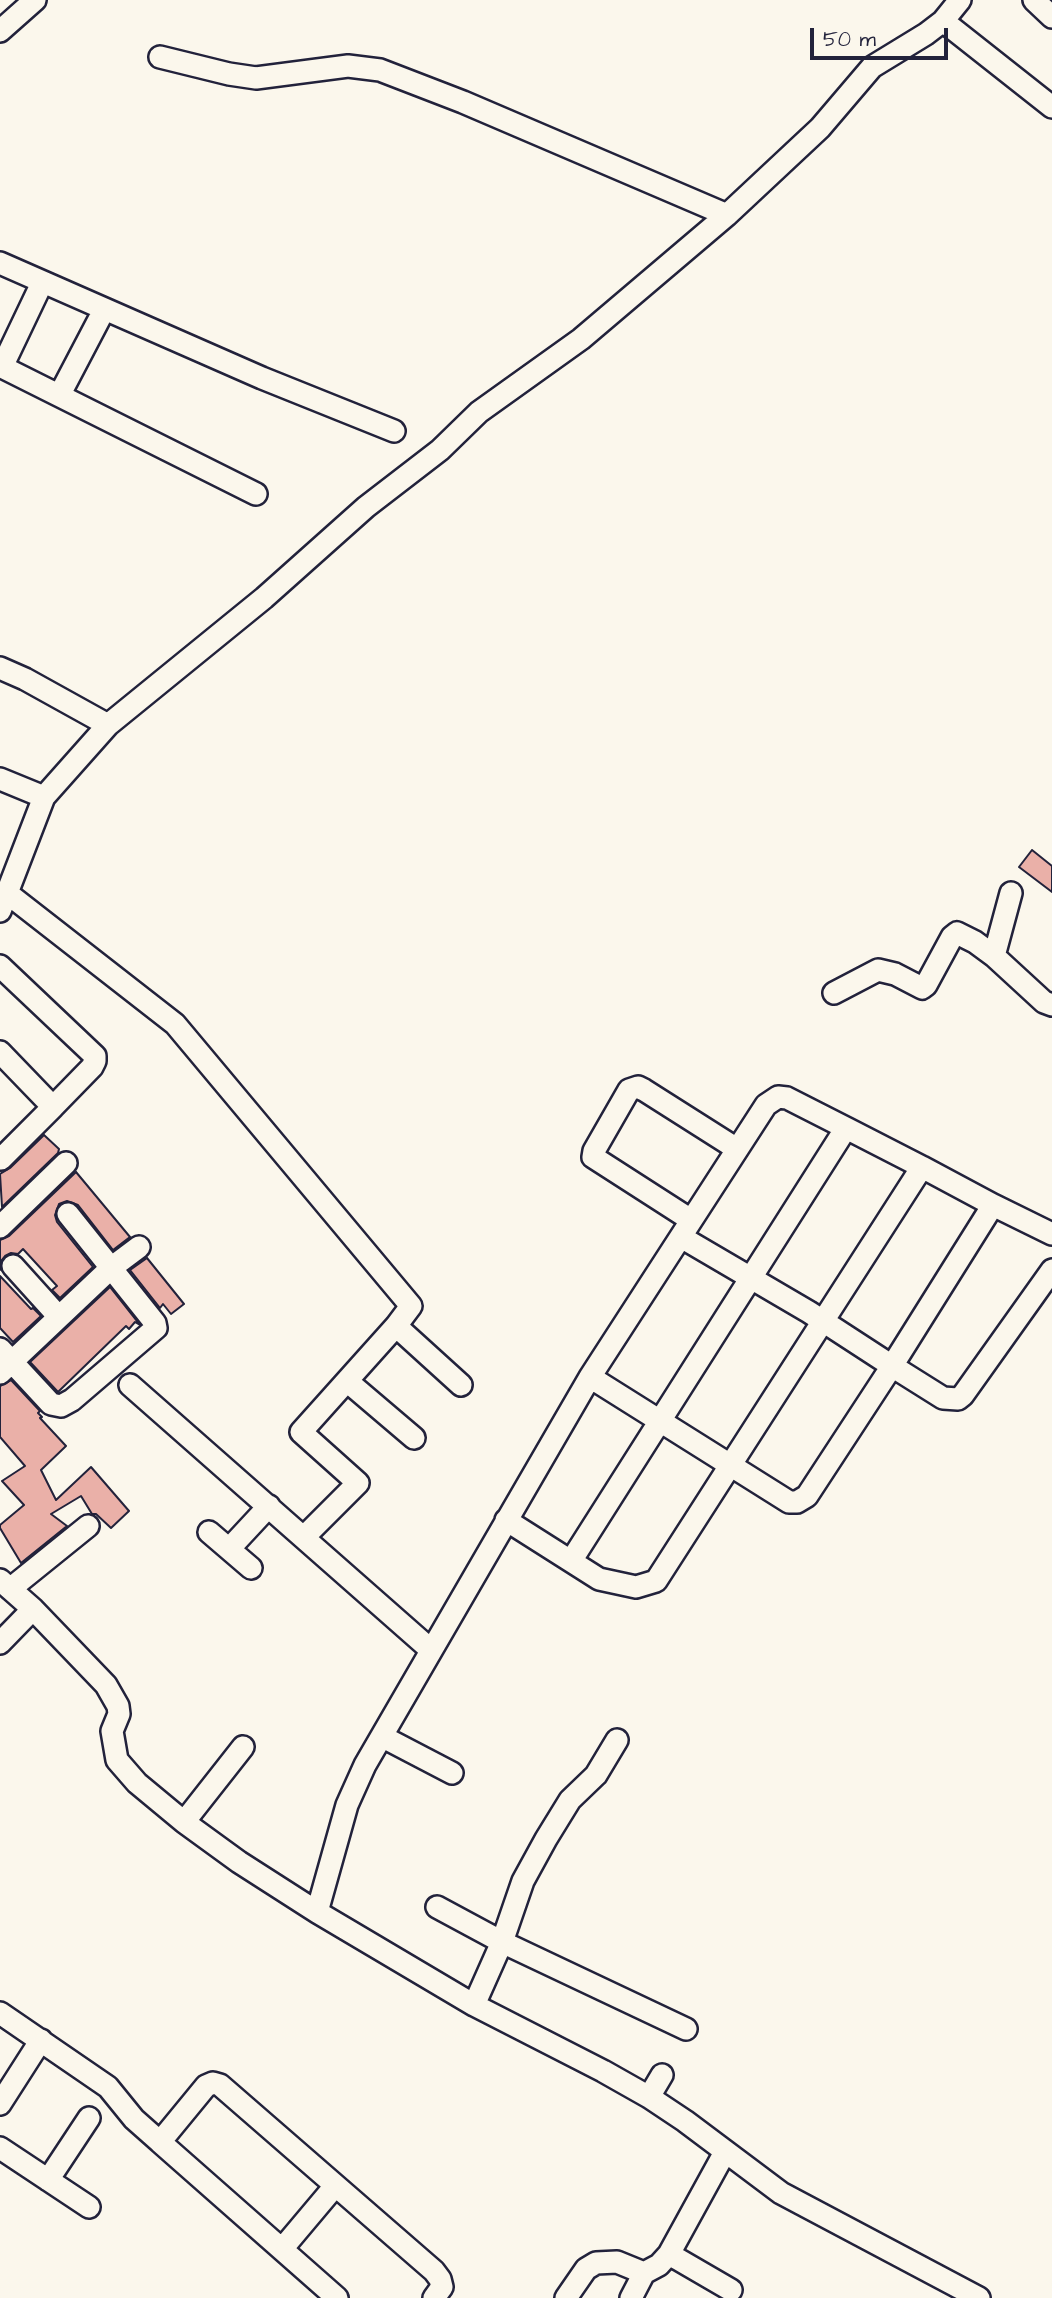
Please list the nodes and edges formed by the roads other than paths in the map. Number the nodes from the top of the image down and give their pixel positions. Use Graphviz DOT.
graph roads {
  1 [pos="35,0"];
  2 [pos="960,0"];
  3 [pos="1034,0"];
  4 [pos="1052,17"];
  5 [pos="943,21"];
  6 [pos="0,31"];
  7 [pos="160,57"];
  8 [pos="1052,107"];
  9 [pos="727,215"];
  10 [pos="0,263"];
  11 [pos="41,283"];
  12 [pos="104,310"];
  13 [pos="1,367"];
  14 [pos="60,394"];
  15 [pos="394,431"];
  16 [pos="256,494"];
  17 [pos="0,668"];
  18 [pos="108,725"];
  19 [pos="0,779"];
  20 [pos="44,797"];
  21 [pos="9,860"];
  22 [pos="1010,893"];
  23 [pos="3,902"];
  24 [pos="994,956"];
  25 [pos="0,966"];
  26 [pos="834,993"];
  27 [pos="1052,1006"];
  28 [pos="0,1052"];
  29 [pos="53,1108"];
  30 [pos="846,1128"];
  31 [pos="737,1149"];
  32 [pos="0,1159"];
  33 [pos="66,1163"];
  34 [pos="922,1167"];
  35 [pos="993,1205"];
  36 [pos="68,1214"];
  37 [pos="0,1227"];
  38 [pos="686,1228"];
  39 [pos="1052,1234"];
  40 [pos="139,1247"];
  41 [pos="13,1266"];
  42 [pos="111,1268"];
  43 [pos="1052,1270"];
  44 [pos="751,1277"];
  45 [pos="60,1317"];
  46 [pos="822,1321"];
  47 [pos="396,1326"];
  48 [pos="4,1361"];
  49 [pos="892,1366"];
  50 [pos="590,1377"];
  51 [pos="347,1381"];
  52 [pos="130,1385"];
  53 [pos="461,1385"];
  54 [pos="659,1421"];
  55 [pos="414,1438"];
  56 [pos="730,1465"];
  57 [pos="269,1506"];
  58 [pos="506,1520"];
  59 [pos="88,1526"];
  60 [pos="209,1532"];
  61 [pos="305,1536"];
  62 [pos="229,1549"];
  63 [pos="571,1561"];
  64 [pos="251,1568"];
  65 [pos="5,1585"];
  66 [pos="33,1609"];
  67 [pos="0,1643"];
  68 [pos="431,1650"];
  69 [pos="383,1737"];
  70 [pos="617,1740"];
  71 [pos="243,1746"];
  72 [pos="452,1773"];
  73 [pos="184,1822"];
  74 [pos="437,1907"];
  75 [pos="317,1912"];
  76 [pos="502,1942"];
  77 [pos="474,2005"];
  78 [pos="0,2013"];
  79 [pos="686,2029"];
  80 [pos="41,2040"];
  81 [pos="662,2075"];
  82 [pos="649,2097"];
  83 [pos="0,2104"];
  84 [pos="89,2118"];
  85 [pos="160,2142"];
  86 [pos="0,2148"];
  87 [pos="725,2152"];
  88 [pos="48,2180"];
  89 [pos="335,2186"];
  90 [pos="89,2207"];
  91 [pos="282,2249"];
  92 [pos="669,2254"];
  93 [pos="644,2273"];
  94 [pos="731,2290"];
  95 [pos="337,2298"];
  96 [pos="435,2298"];
  97 [pos="566,2298"];
  98 [pos="631,2298"];
  99 [pos="979,2298"];
  1 -- 6 [label="street"];
  2 -- 5 [label="street"];
  3 -- 4 [label="street"];
  5 -- 8 [label="street"];
  5 -- 9 [label="street"];
  7 -- 9 [label="street"];
  9 -- 18 [label="street"];
  10 -- 11 [label="street"];
  11 -- 12 [label="street"];
  11 -- 13 [label="street"];
  12 -- 14 [label="street"];
  12 -- 15 [label="street"];
  13 -- 14 [label="street"];
  14 -- 16 [label="street"];
  17 -- 18 [label="street"];
  18 -- 20 [label="street"];
  19 -- 20 [label="street"];
  20 -- 21 [label="street"];
  21 -- 23 [label="street"];
  22 -- 24 [label="street"];
  23 -- 47 [label="street"];
  24 -- 26 [label="street"];
  24 -- 27 [label="street"];
  25 -- 29 [label="street"];
  28 -- 29 [label="street"];
  29 -- 32 [label="street"];
  30 -- 31 [label="street"];
  30 -- 34 [label="street"];
  30 -- 44 [label="street"];
  31 -- 38 [label="street"];
  31 -- 38 [label="street"];
  33 -- 37 [label="street"];
  34 -- 35 [label="street"];
  34 -- 46 [label="street"];
  35 -- 39 [label="street"];
  35 -- 49 [label="street"];
  36 -- 42 [label="street"];
  38 -- 44 [label="street"];
  38 -- 50 [label="street"];
  40 -- 42 [label="street"];
  41 -- 45 [label="street"];
  42 -- 45 [label="street"];
  42 -- 48 [label="street"];
  43 -- 49 [label="street"];
  44 -- 46 [label="street"];
  44 -- 54 [label="street"];
  45 -- 48 [label="street"];
  46 -- 49 [label="street"];
  46 -- 56 [label="street"];
  47 -- 51 [label="street"];
  47 -- 53 [label="street"];
  49 -- 56 [label="street"];
  50 -- 54 [label="street"];
  50 -- 58 [label="street"];
  51 -- 55 [label="street"];
  51 -- 61 [label="street"];
  52 -- 57 [label="street"];
  54 -- 56 [label="street"];
  54 -- 63 [label="street"];
  56 -- 63 [label="street"];
  57 -- 61 [label="street"];
  57 -- 62 [label="street"];
  58 -- 63 [label="street"];
  58 -- 68 [label="street"];
  59 -- 65 [label="street"];
  60 -- 62 [label="street"];
  61 -- 68 [label="street"];
  62 -- 64 [label="street"];
  65 -- 66 [label="street"];
  66 -- 67 [label="street"];
  66 -- 73 [label="street"];
  68 -- 69 [label="street"];
  69 -- 72 [label="street"];
  69 -- 75 [label="street"];
  70 -- 76 [label="street"];
  71 -- 73 [label="street"];
  73 -- 75 [label="street"];
  74 -- 76 [label="street"];
  75 -- 77 [label="street"];
  76 -- 77 [label="street"];
  76 -- 79 [label="street"];
  77 -- 82 [label="street"];
  78 -- 80 [label="street"];
  80 -- 83 [label="street"];
  80 -- 85 [label="street"];
  81 -- 82 [label="street"];
  82 -- 87 [label="street"];
  84 -- 88 [label="street"];
  85 -- 89 [label="street"];
  85 -- 91 [label="street"];
  86 -- 88 [label="street"];
  87 -- 92 [label="street"];
  87 -- 99 [label="street"];
  88 -- 90 [label="street"];
  89 -- 91 [label="street"];
  89 -- 96 [label="street"];
  91 -- 95 [label="street"];
  92 -- 93 [label="street"];
  92 -- 94 [label="street"];
  93 -- 97 [label="street"];
  93 -- 98 [label="street"];
}
